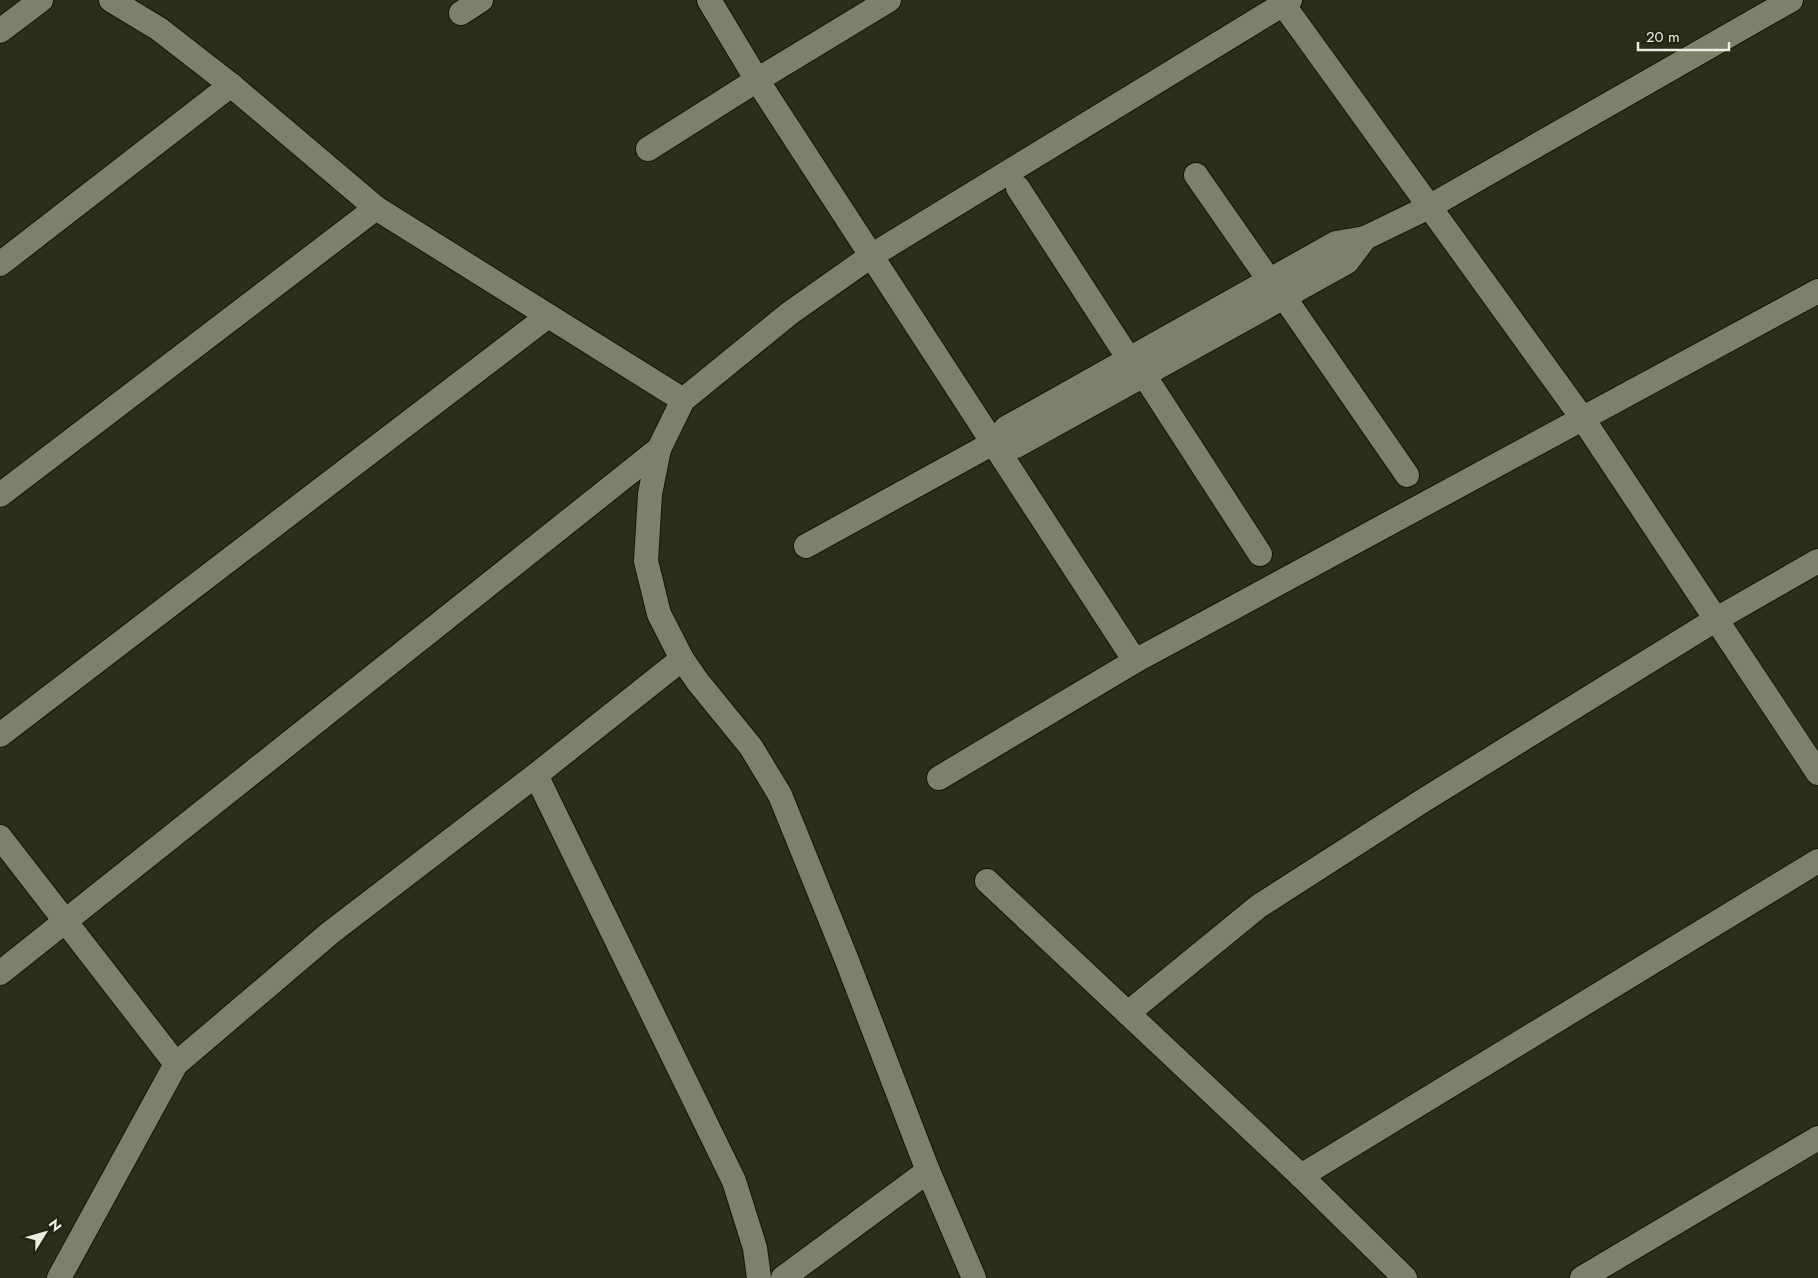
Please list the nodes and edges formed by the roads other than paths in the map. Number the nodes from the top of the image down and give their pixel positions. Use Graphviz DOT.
graph roads {
  1 [pos="41,0"];
  2 [pos="111,0"];
  3 [pos="481,0"];
  4 [pos="710,0"];
  5 [pos="889,0"];
  6 [pos="1791,0"];
  7 [pos="1284,1"];
  8 [pos="461,13"];
  9 [pos="0,31"];
  10 [pos="757,80"];
  11 [pos="232,85"];
  12 [pos="648,149"];
  13 [pos="1196,175"];
  14 [pos="1018,188"];
  15 [pos="1430,207"];
  16 [pos="376,208"];
  17 [pos="871,256"];
  18 [pos="0,264"];
  19 [pos="1277,289"];
  20 [pos="1818,291"];
  21 [pos="548,316"];
  22 [pos="1137,367"];
  23 [pos="683,400"];
  24 [pos="1583,419"];
  25 [pos="994,443"];
  26 [pos="659,449"];
  27 [pos="1407,475"];
  28 [pos="0,495"];
  29 [pos="806,546"];
  30 [pos="1260,554"];
  31 [pos="1818,561"];
  32 [pos="1715,620"];
  33 [pos="682,659"];
  34 [pos="1135,661"];
  35 [pos="0,735"];
  36 [pos="1818,773"];
  37 [pos="536,775"];
  38 [pos="939,778"];
  39 [pos="0,838"];
  40 [pos="1818,861"];
  41 [pos="986,880"];
  42 [pos="66,921"];
  43 [pos="0,973"];
  44 [pos="1128,1013"];
  45 [pos="176,1064"];
  46 [pos="1818,1138"];
  47 [pos="928,1171"];
  48 [pos="1301,1176"];
  49 [pos="59,1278"];
  50 [pos="758,1278"];
  51 [pos="783,1278"];
  52 [pos="974,1278"];
  53 [pos="1405,1278"];
  54 [pos="1582,1278"];
  1 -- 9 [label="street"];
  2 -- 11 [label="street"];
  3 -- 8 [label="street"];
  4 -- 10 [label="street"];
  5 -- 10 [label="street"];
  6 -- 15 [label="street"];
  7 -- 15 [label="street"];
  7 -- 17 [label="street"];
  10 -- 12 [label="street"];
  10 -- 17 [label="street"];
  11 -- 16 [label="street"];
  11 -- 18 [label="street"];
  13 -- 19 [label="street"];
  14 -- 22 [label="street"];
  15 -- 19 [label="street"];
  15 -- 24 [label="street"];
  16 -- 21 [label="street"];
  16 -- 28 [label="street"];
  17 -- 23 [label="street"];
  17 -- 25 [label="street"];
  19 -- 22 [label="street"];
  19 -- 27 [label="street"];
  20 -- 24 [label="street"];
  21 -- 23 [label="street"];
  21 -- 35 [label="street"];
  22 -- 25 [label="street"];
  22 -- 30 [label="street"];
  23 -- 26 [label="street"];
  24 -- 32 [label="street"];
  24 -- 34 [label="street"];
  25 -- 29 [label="street"];
  25 -- 34 [label="street"];
  26 -- 33 [label="street"];
  26 -- 42 [label="street"];
  31 -- 32 [label="street"];
  32 -- 36 [label="street"];
  32 -- 44 [label="street"];
  33 -- 37 [label="street"];
  33 -- 47 [label="street"];
  34 -- 38 [label="street"];
  37 -- 45 [label="street"];
  37 -- 50 [label="street"];
  39 -- 42 [label="street"];
  40 -- 48 [label="street"];
  41 -- 44 [label="street"];
  42 -- 43 [label="street"];
  42 -- 45 [label="street"];
  44 -- 48 [label="street"];
  45 -- 49 [label="street"];
  46 -- 54 [label="street"];
  47 -- 51 [label="street"];
  47 -- 52 [label="street"];
  48 -- 53 [label="street"];
}
